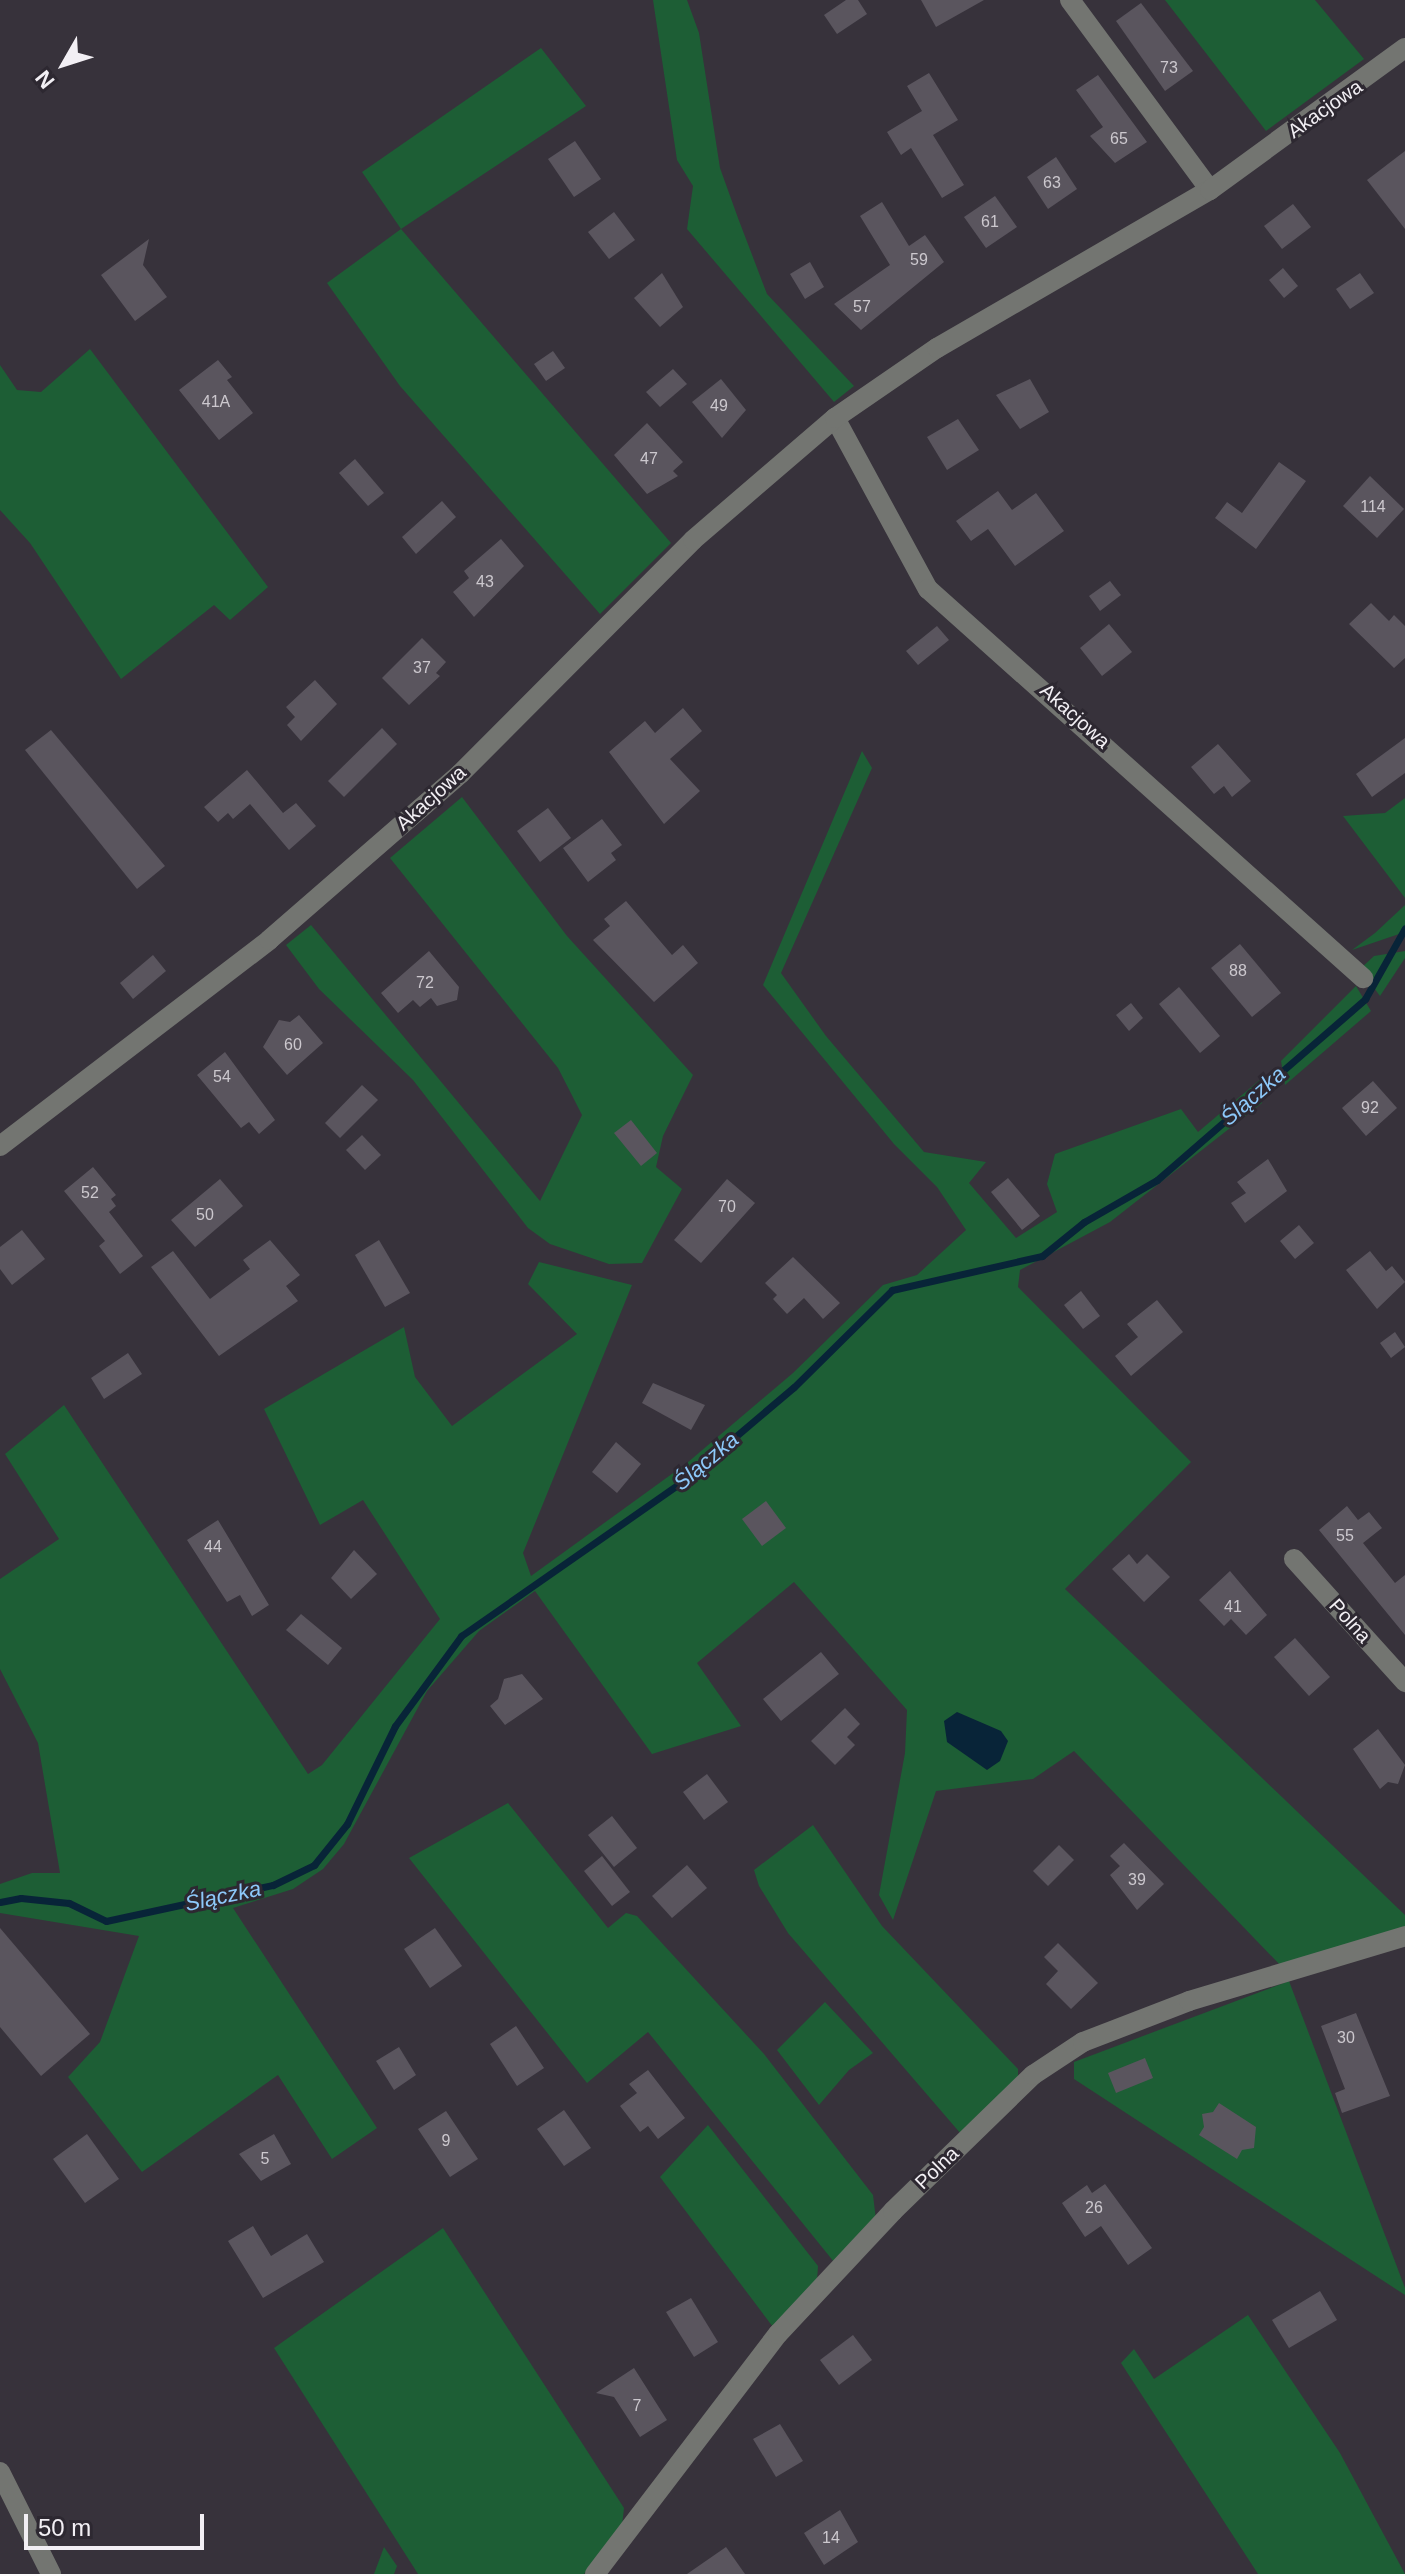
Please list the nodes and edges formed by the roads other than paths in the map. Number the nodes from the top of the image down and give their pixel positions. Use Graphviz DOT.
graph roads {
  1 [pos="1070,0"];
  2 [pos="1405,48"];
  3 [pos="1210,190"];
  4 [pos="835,418"];
  5 [pos="1363,978"];
  6 [pos="0,1146"];
  7 [pos="1294,1559"];
  8 [pos="1405,1682"];
  9 [pos="1405,1936"];
  10 [pos="0,2472"];
  11 [pos="51,2574"];
  12 [pos="595,2574"];
  1 -- 3 [label="street"];
  2 -- 3 [label="street, Akacjowa"];
  3 -- 4 [label="street, Akacjowa"];
  4 -- 5 [label="street, Akacjowa"];
  4 -- 6 [label="street, Akacjowa"];
  7 -- 8 [label="street, Polna"];
  9 -- 12 [label="street, Polna"];
  10 -- 11 [label="street"];
}
